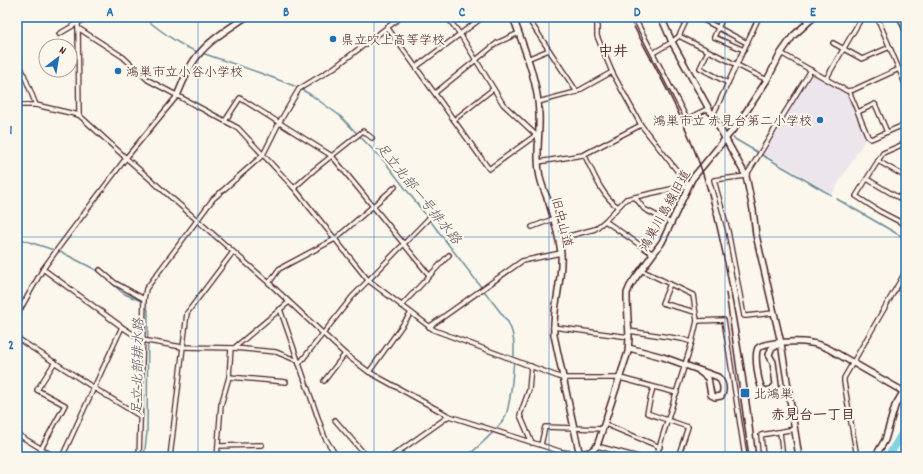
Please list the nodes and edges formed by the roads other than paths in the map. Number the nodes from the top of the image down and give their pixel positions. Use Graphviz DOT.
graph roads {
  1 [pos="76,17"];
  2 [pos="88,17"];
  3 [pos="246,17"];
  4 [pos="401,17"];
  5 [pos="447,17"];
  6 [pos="483,17"];
  7 [pos="534,17"];
  8 [pos="596,17"];
  9 [pos="634,17"];
  10 [pos="661,17"];
  11 [pos="688,17"];
  12 [pos="698,17"];
  13 [pos="723,17"];
  14 [pos="759,17"];
  15 [pos="804,17"];
  16 [pos="814,17"];
  17 [pos="860,17"];
  18 [pos="877,17"];
  19 [pos="901,17"];
  20 [pos="528,18"];
  21 [pos="514,20"];
  22 [pos="807,22"];
  23 [pos="78,23"];
  24 [pos="387,27"];
  25 [pos="718,27"];
  26 [pos="78,28"];
  27 [pos="906,29"];
  28 [pos="519,33"];
  29 [pos="59,34"];
  30 [pos="460,34"];
  31 [pos="679,36"];
  32 [pos="672,42"];
  33 [pos="833,42"];
  34 [pos="747,43"];
  35 [pos="890,47"];
  36 [pos="844,49"];
  37 [pos="549,50"];
  38 [pos="744,50"];
  39 [pos="708,51"];
  40 [pos="653,53"];
  41 [pos="781,53"];
  42 [pos="17,56"];
  43 [pos="527,59"];
  44 [pos="476,60"];
  45 [pos="737,65"];
  46 [pos="416,67"];
  47 [pos="899,69"];
  48 [pos="811,70"];
  49 [pos="612,72"];
  50 [pos="826,79"];
  51 [pos="767,80"];
  52 [pos="728,83"];
  53 [pos="906,86"];
  54 [pos="493,89"];
  55 [pos="850,91"];
  56 [pos="577,92"];
  57 [pos="435,93"];
  58 [pos="177,96"];
  59 [pos="538,102"];
  60 [pos="17,105"];
  61 [pos="36,105"];
  62 [pos="709,108"];
  63 [pos="858,112"];
  64 [pos="79,115"];
  65 [pos="713,115"];
  66 [pos="454,120"];
  67 [pos="225,121"];
  68 [pos="279,123"];
  69 [pos="906,124"];
  70 [pos="641,125"];
  71 [pos="886,132"];
  72 [pos="537,135"];
  73 [pos="372,138"];
  74 [pos="726,138"];
  75 [pos="906,143"];
  76 [pos="584,154"];
  77 [pos="263,155"];
  78 [pos="332,156"];
  79 [pos="126,158"];
  80 [pos="878,161"];
  81 [pos="538,162"];
  82 [pos="746,176"];
  83 [pos="906,177"];
  84 [pos="867,179"];
  85 [pos="689,186"];
  86 [pos="395,187"];
  87 [pos="294,188"];
  88 [pos="635,197"];
  89 [pos="906,202"];
  90 [pos="373,207"];
  91 [pos="618,208"];
  92 [pos="430,217"];
  93 [pos="553,219"];
  94 [pos="197,220"];
  95 [pos="605,221"];
  96 [pos="671,223"];
  97 [pos="906,225"];
  98 [pos="532,227"];
  99 [pos="335,239"];
  100 [pos="558,239"];
  101 [pos="403,244"];
  102 [pos="233,252"];
  103 [pos="561,253"];
  104 [pos="653,254"];
  105 [pos="449,255"];
  106 [pos="43,269"];
  107 [pos="100,270"];
  108 [pos="641,270"];
  109 [pos="906,271"];
  110 [pos="429,275"];
  111 [pos="368,280"];
  112 [pos="269,283"];
  113 [pos="670,284"];
  114 [pos="144,299"];
  115 [pos="289,302"];
  116 [pos="401,306"];
  117 [pos="280,309"];
  118 [pos="695,312"];
  119 [pos="774,312"];
  120 [pos="411,313"];
  121 [pos="17,315"];
  122 [pos="697,321"];
  123 [pos="122,327"];
  124 [pos="428,327"];
  125 [pos="553,327"];
  126 [pos="629,331"];
  127 [pos="323,333"];
  128 [pos="629,337"];
  129 [pos="17,338"];
  130 [pos="142,340"];
  131 [pos="692,342"];
  132 [pos="781,343"];
  133 [pos="182,346"];
  134 [pos="232,348"];
  135 [pos="629,348"];
  136 [pos="345,354"];
  137 [pos="55,362"];
  138 [pos="298,362"];
  139 [pos="854,363"];
  140 [pos="685,365"];
  141 [pos="531,366"];
  142 [pos="699,371"];
  143 [pos="369,372"];
  144 [pos="229,377"];
  145 [pos="562,378"];
  146 [pos="620,378"];
  147 [pos="324,381"];
  148 [pos="286,382"];
  149 [pos="653,387"];
  150 [pos="94,388"];
  151 [pos="905,390"];
  152 [pos="677,393"];
  153 [pos="140,416"];
  154 [pos="448,416"];
  155 [pos="335,420"];
  156 [pos="668,420"];
  157 [pos="604,426"];
  158 [pos="573,427"];
  159 [pos="794,429"];
  160 [pos="780,432"];
  161 [pos="17,434"];
  162 [pos="532,443"];
  163 [pos="262,444"];
  164 [pos="541,445"];
  165 [pos="218,446"];
  166 [pos="597,446"];
  167 [pos="660,447"];
  168 [pos="41,450"];
  169 [pos="398,452"];
  170 [pos="580,456"];
  171 [pos="55,457"];
  172 [pos="62,457"];
  173 [pos="139,457"];
  174 [pos="170,457"];
  175 [pos="217,457"];
  176 [pos="338,457"];
  177 [pos="367,457"];
  178 [pos="391,457"];
  179 [pos="402,457"];
  180 [pos="638,457"];
  181 [pos="656,457"];
  182 [pos="678,457"];
  183 [pos="745,457"];
  184 [pos="763,457"];
  185 [pos="783,457"];
  186 [pos="799,457"];
  187 [pos="856,457"];
  188 [pos="875,457"];
  1 -- 23 [label="street"];
  2 -- 23 [label="street"];
  3 -- 58 [label="street"];
  4 -- 24 [label="street"];
  5 -- 30 [label="street"];
  6 -- 30 [label="street"];
  7 -- 20 [label="street"];
  8 -- 49 [label="street"];
  9 -- 40 [label="street"];
  10 -- 32 [label="street"];
  11 -- 31 [label="street"];
  12 -- 25 [label="street"];
  13 -- 25 [label="street"];
  14 -- 34 [label="street"];
  15 -- 22 [label="street"];
  16 -- 22 [label="street, 鴻巣川島線旧道"];
  17 -- 36 [label="street"];
  18 -- 35 [label="street"];
  19 -- 27 [label="highway"];
  20 -- 21 [label="street"];
  20 -- 37 [label="street"];
  21 -- 28 [label="street, 旧中山道"];
  22 -- 41 [label="street, 鴻巣川島線旧道"];
  23 -- 26 [label="street"];
  23 -- 29 [label="street"];
  24 -- 46 [label="street"];
  24 -- 68 [label="street"];
  25 -- 34 [label="street"];
  25 -- 38 [label="street"];
  26 -- 58 [label="street"];
  26 -- 64 [label="street"];
  28 -- 43 [label="street, 旧中山道"];
  28 -- 44 [label="street"];
  30 -- 44 [label="street"];
  30 -- 46 [label="street"];
  31 -- 32 [label="street"];
  31 -- 39 [label="street"];
  32 -- 40 [label="street"];
  32 -- 62 [label="street"];
  33 -- 36 [label="street"];
  34 -- 38 [label="street"];
  35 -- 36 [label="street"];
  35 -- 47 [label="street"];
  36 -- 50 [label="street"];
  37 -- 43 [label="street"];
  37 -- 56 [label="street"];
  38 -- 45 [label="street"];
  39 -- 45 [label="street"];
  39 -- 52 [label="street"];
  40 -- 62 [label="street"];
  41 -- 48 [label="street"];
  41 -- 51 [label="street, 鴻巣川島線旧道"];
  42 -- 61 [label="street"];
  43 -- 59 [label="street, 旧中山道"];
  44 -- 54 [label="street"];
  44 -- 57 [label="street"];
  45 -- 51 [label="street"];
  45 -- 52 [label="street"];
  46 -- 57 [label="street"];
  47 -- 53 [label="street"];
  47 -- 55 [label="street"];
  48 -- 50 [label="street"];
  48 -- 82 [label="street"];
  49 -- 56 [label="street"];
  49 -- 70 [label="street"];
  50 -- 55 [label="street"];
  51 -- 74 [label="street, 鴻巣川島線旧道"];
  52 -- 65 [label="street"];
  54 -- 66 [label="street"];
  54 -- 72 [label="street"];
  55 -- 63 [label="street"];
  56 -- 59 [label="street"];
  57 -- 66 [label="street"];
  58 -- 67 [label="street"];
  58 -- 79 [label="street"];
  59 -- 72 [label="street, 旧中山道"];
  60 -- 61 [label="street"];
  61 -- 64 [label="street"];
  62 -- 65 [label="street"];
  63 -- 71 [label="street"];
  63 -- 71 [label="street"];
  64 -- 79 [label="street"];
  65 -- 74 [label="street"];
  66 -- 72 [label="street"];
  67 -- 68 [label="street"];
  67 -- 77 [label="street"];
  68 -- 77 [label="street"];
  68 -- 78 [label="street"];
  69 -- 71 [label="street"];
  70 -- 76 [label="street"];
  70 -- 85 [label="street"];
  72 -- 81 [label="street, 旧中山道"];
  73 -- 78 [label="street"];
  74 -- 82 [label="street"];
  74 -- 85 [label="street, 鴻巣川島線旧道"];
  75 -- 80 [label="street"];
  76 -- 81 [label="street"];
  76 -- 91 [label="street"];
  77 -- 87 [label="street"];
  77 -- 94 [label="street"];
  78 -- 87 [label="street"];
  78 -- 90 [label="street"];
  79 -- 94 [label="street"];
  79 -- 106 [label="street"];
  80 -- 83 [label="street"];
  80 -- 84 [label="street"];
  81 -- 93 [label="street, 旧中山道"];
  82 -- 119 [label="street"];
  82 -- 119 [label="street"];
  84 -- 89 [label="street"];
  84 -- 97 [label="street"];
  85 -- 88 [label="street"];
  85 -- 96 [label="street, 鴻巣川島線旧道"];
  86 -- 90 [label="street"];
  87 -- 99 [label="street"];
  88 -- 91 [label="street"];
  88 -- 96 [label="street"];
  90 -- 99 [label="street"];
  90 -- 101 [label="street"];
  91 -- 95 [label="street"];
  92 -- 101 [label="street"];
  93 -- 98 [label="street"];
  93 -- 100 [label="street, 旧中山道"];
  94 -- 102 [label="street"];
  94 -- 114 [label="street"];
  95 -- 100 [label="street"];
  95 -- 104 [label="street"];
  96 -- 104 [label="street, 鴻巣川島線旧道"];
  99 -- 111 [label="street"];
  99 -- 112 [label="street"];
  100 -- 103 [label="street, 旧中山道"];
  101 -- 110 [label="street"];
  101 -- 111 [label="street"];
  102 -- 112 [label="street"];
  102 -- 133 [label="street"];
  103 -- 124 [label="street"];
  103 -- 125 [label="street, 旧中山道"];
  104 -- 108 [label="street, 鴻巣川島線旧道"];
  105 -- 110 [label="street"];
  106 -- 121 [label="street"];
  106 -- 123 [label="street"];
  107 -- 114 [label="street"];
  108 -- 113 [label="street"];
  108 -- 126 [label="street, 鴻巣川島線旧道"];
  109 -- 139 [label="street"];
  110 -- 116 [label="street"];
  111 -- 116 [label="street"];
  111 -- 127 [label="street"];
  112 -- 115 [label="street"];
  113 -- 118 [label="street"];
  113 -- 118 [label="street"];
  114 -- 130 [label="street"];
  115 -- 117 [label="street"];
  115 -- 127 [label="street"];
  116 -- 120 [label="street"];
  117 -- 134 [label="street"];
  117 -- 138 [label="street"];
  118 -- 122 [label="street"];
  119 -- 132 [label="street"];
  120 -- 124 [label="street"];
  120 -- 143 [label="street"];
  122 -- 131 [label="street"];
  122 -- 183 [label="street"];
  123 -- 130 [label="street"];
  123 -- 150 [label="street"];
  124 -- 141 [label="street"];
  125 -- 128 [label="street"];
  125 -- 145 [label="street, 旧中山道"];
  126 -- 128 [label="street, 鴻巣川島線旧道"];
  126 -- 131 [label="street"];
  127 -- 136 [label="street"];
  127 -- 138 [label="street"];
  128 -- 135 [label="street, 鴻巣川島線旧道"];
  129 -- 137 [label="street"];
  130 -- 133 [label="street"];
  130 -- 153 [label="street"];
  131 -- 140 [label="street"];
  132 -- 132 [label="street"];
  132 -- 139 [label="street"];
  132 -- 159 [label="street"];
  133 -- 134 [label="street"];
  133 -- 174 [label="street"];
  134 -- 138 [label="street"];
  134 -- 144 [label="street"];
  135 -- 140 [label="street"];
  135 -- 146 [label="street, 鴻巣川島線旧道"];
  136 -- 143 [label="street"];
  136 -- 147 [label="street"];
  137 -- 150 [label="street"];
  137 -- 168 [label="street"];
  138 -- 176 [label="street"];
  139 -- 151 [label="street"];
  139 -- 187 [label="street"];
  140 -- 142 [label="street"];
  140 -- 152 [label="street"];
  141 -- 145 [label="street"];
  141 -- 162 [label="street"];
  142 -- 142 [label="street"];
  143 -- 154 [label="street"];
  144 -- 148 [label="street"];
  144 -- 165 [label="street"];
  145 -- 146 [label="street"];
  145 -- 158 [label="street, 旧中山道"];
  146 -- 149 [label="street"];
  146 -- 157 [label="street, 鴻巣川島線旧道"];
  149 -- 152 [label="street"];
  149 -- 156 [label="street"];
  150 -- 153 [label="street"];
  150 -- 172 [label="street"];
  151 -- 188 [label="street"];
  152 -- 156 [label="street"];
  153 -- 173 [label="street"];
  154 -- 162 [label="street"];
  154 -- 169 [label="street"];
  155 -- 177 [label="street"];
  156 -- 167 [label="street"];
  156 -- 182 [label="street"];
  157 -- 158 [label="street"];
  157 -- 166 [label="street, 鴻巣川島線旧道"];
  157 -- 167 [label="street"];
  158 -- 164 [label="street"];
  158 -- 170 [label="street, 旧中山道"];
  159 -- 160 [label="street"];
  159 -- 186 [label="street"];
  160 -- 184 [label="street"];
  160 -- 185 [label="street"];
  161 -- 168 [label="street"];
  162 -- 164 [label="street"];
  163 -- 165 [label="street"];
  164 -- 170 [label="street"];
  165 -- 175 [label="street"];
  166 -- 170 [label="street"];
  166 -- 180 [label="street"];
  167 -- 181 [label="street"];
  168 -- 171 [label="street"];
  169 -- 178 [label="street"];
  169 -- 179 [label="street"];
}
